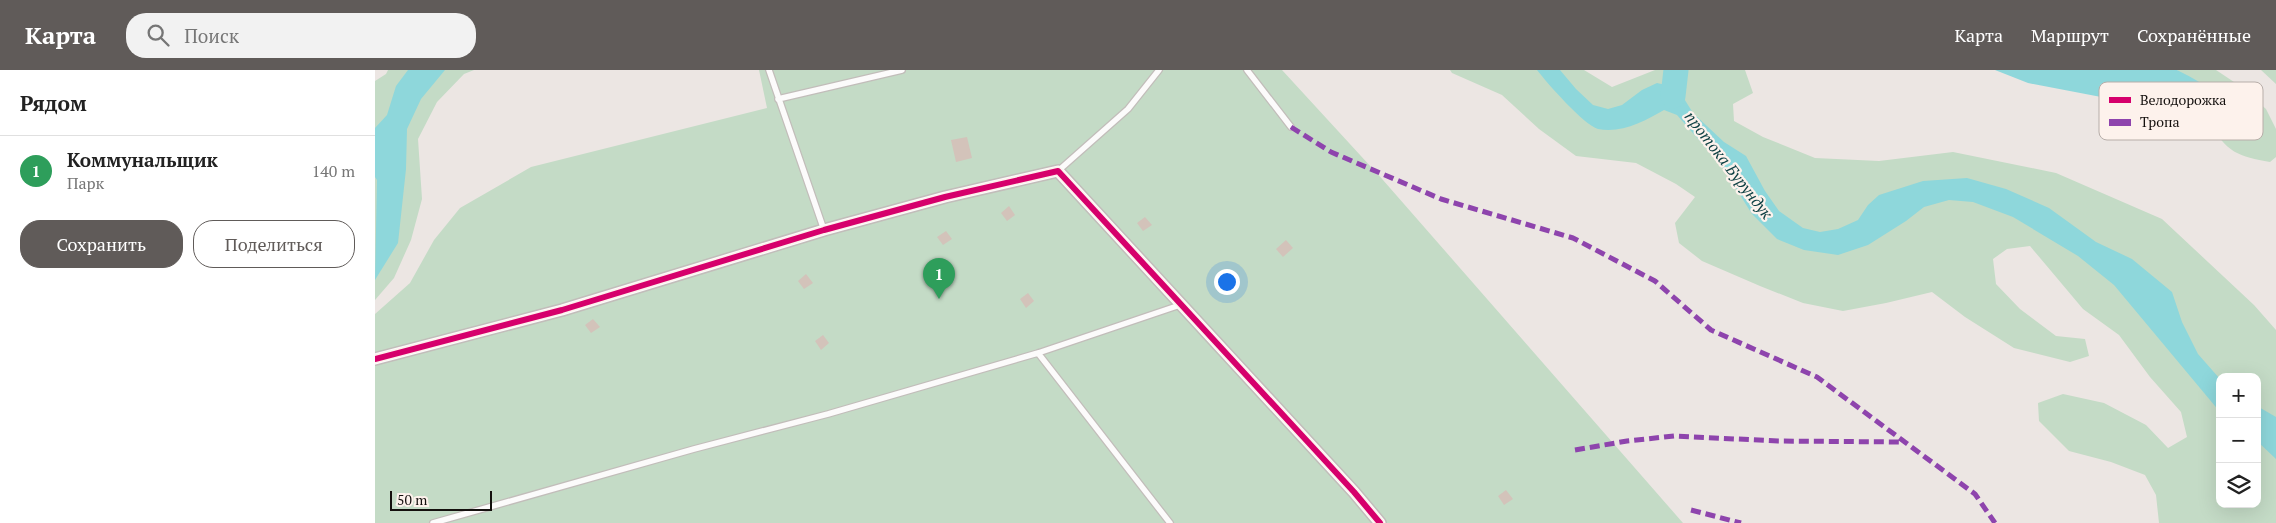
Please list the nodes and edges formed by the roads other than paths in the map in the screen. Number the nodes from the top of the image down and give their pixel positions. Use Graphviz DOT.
graph roads {
  1 [pos="769,70"];
  2 [pos="901,70"];
  3 [pos="1159,70"];
  4 [pos="1247,70"];
  5 [pos="778,99"];
  6 [pos="1291,127"];
  7 [pos="1058,171"];
  8 [pos="824,230"];
  9 [pos="1180,305"];
  10 [pos="1038,353"];
  11 [pos="375,359"];
  12 [pos="433,523"];
  13 [pos="1170,523"];
  14 [pos="1380,523"];
  1 -- 5 [label="lane"];
  2 -- 5 [label="lane"];
  3 -- 7 [label="lane"];
  4 -- 6 [label="lane"];
  5 -- 8 [label="lane"];
  7 -- 8 [label="street"];
  7 -- 9 [label="street"];
  8 -- 11 [label="street"];
  9 -- 10 [label="lane"];
  9 -- 14 [label="street"];
  10 -- 12 [label="lane"];
  10 -- 13 [label="lane"];
}
